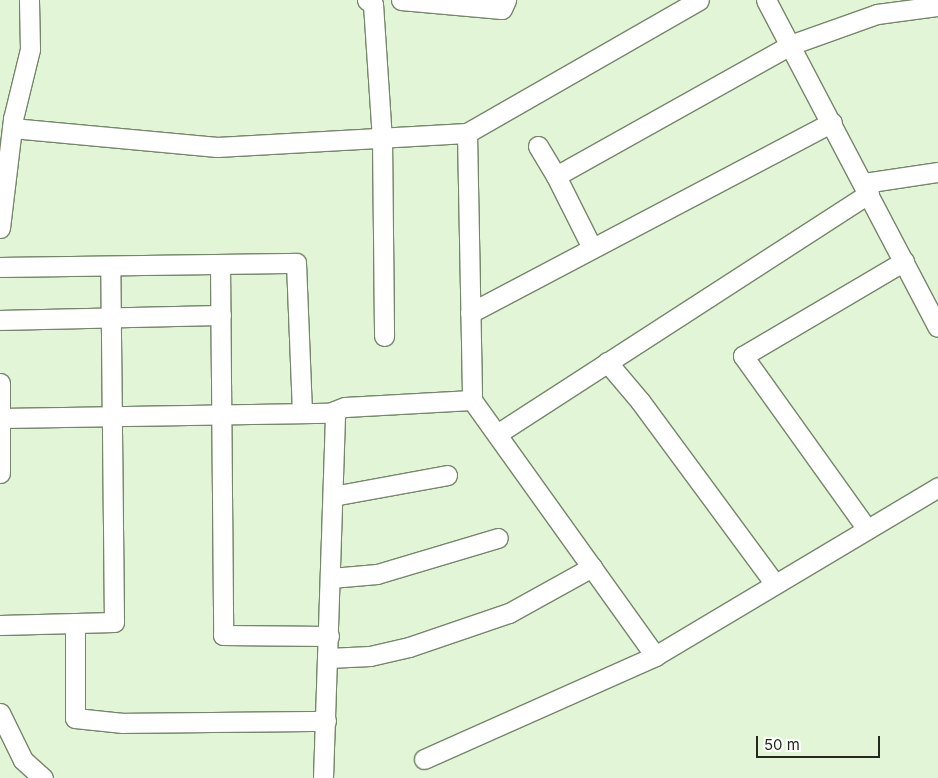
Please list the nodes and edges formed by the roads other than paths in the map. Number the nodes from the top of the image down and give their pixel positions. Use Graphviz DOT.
graph roads {
  1 [pos="29,0"];
  2 [pos="401,0"];
  3 [pos="506,0"];
  4 [pos="699,0"];
  5 [pos="766,0"];
  6 [pos="377,1"];
  7 [pos="938,6"];
  8 [pos="880,7"];
  9 [pos="790,45"];
  10 [pos="832,122"];
  11 [pos="12,128"];
  12 [pos="466,133"];
  13 [pos="382,138"];
  14 [pos="538,146"];
  15 [pos="938,172"];
  16 [pos="556,176"];
  17 [pos="866,188"];
  18 [pos="0,228"];
  19 [pos="592,248"];
  20 [pos="904,260"];
  21 [pos="220,265"];
  22 [pos="110,266"];
  23 [pos="0,267"];
  24 [pos="470,313"];
  25 [pos="221,315"];
  26 [pos="111,318"];
  27 [pos="0,320"];
  28 [pos="938,327"];
  29 [pos="384,336"];
  30 [pos="607,362"];
  31 [pos="0,383"];
  32 [pos="472,400"];
  33 [pos="335,411"];
  34 [pos="302,413"];
  35 [pos="222,415"];
  36 [pos="113,416"];
  37 [pos="1,418"];
  38 [pos="497,434"];
  39 [pos="0,473"];
  40 [pos="447,475"];
  41 [pos="938,487"];
  42 [pos="333,496"];
  43 [pos="867,529"];
  44 [pos="498,538"];
  45 [pos="592,567"];
  46 [pos="331,578"];
  47 [pos="775,584"];
  48 [pos="75,623"];
  49 [pos="0,625"];
  50 [pos="329,636"];
  51 [pos="655,656"];
  52 [pos="328,658"];
  53 [pos="0,713"];
  54 [pos="326,721"];
  55 [pos="424,759"];
  56 [pos="44,778"];
  57 [pos="323,778"];
  1 -- 11 [label="street"];
  2 -- 3 [label="street"];
  4 -- 12 [label="street"];
  5 -- 9 [label="street"];
  6 -- 13 [label="street"];
  7 -- 8 [label="street"];
  8 -- 9 [label="street"];
  9 -- 10 [label="street"];
  9 -- 16 [label="street"];
  10 -- 17 [label="street"];
  10 -- 19 [label="street"];
  11 -- 13 [label="street"];
  11 -- 18 [label="street"];
  12 -- 13 [label="street"];
  12 -- 24 [label="street"];
  13 -- 29 [label="street"];
  14 -- 16 [label="street"];
  15 -- 17 [label="street"];
  16 -- 19 [label="street"];
  17 -- 20 [label="street"];
  17 -- 30 [label="street"];
  19 -- 24 [label="street"];
  20 -- 28 [label="street"];
  20 -- 43 [label="street"];
  21 -- 22 [label="street"];
  21 -- 25 [label="street"];
  21 -- 34 [label="street"];
  22 -- 23 [label="street"];
  22 -- 26 [label="street"];
  24 -- 32 [label="street"];
  25 -- 26 [label="street"];
  25 -- 35 [label="street"];
  26 -- 27 [label="street"];
  26 -- 36 [label="street"];
  30 -- 38 [label="street"];
  30 -- 47 [label="street"];
  31 -- 37 [label="street"];
  32 -- 33 [label="street"];
  32 -- 38 [label="street"];
  33 -- 34 [label="street"];
  33 -- 42 [label="street"];
  34 -- 35 [label="street"];
  35 -- 36 [label="street"];
  35 -- 50 [label="street"];
  36 -- 37 [label="street"];
  36 -- 48 [label="street"];
  37 -- 39 [label="street"];
  38 -- 45 [label="street"];
  40 -- 42 [label="street"];
  41 -- 43 [label="street"];
  42 -- 46 [label="street"];
  43 -- 47 [label="street"];
  44 -- 46 [label="street"];
  45 -- 51 [label="street"];
  45 -- 52 [label="street"];
  46 -- 50 [label="street"];
  47 -- 51 [label="street"];
  48 -- 49 [label="street"];
  48 -- 54 [label="street"];
  50 -- 52 [label="street"];
  51 -- 55 [label="street"];
  52 -- 54 [label="street"];
  53 -- 56 [label="street"];
  54 -- 57 [label="street"];
}
